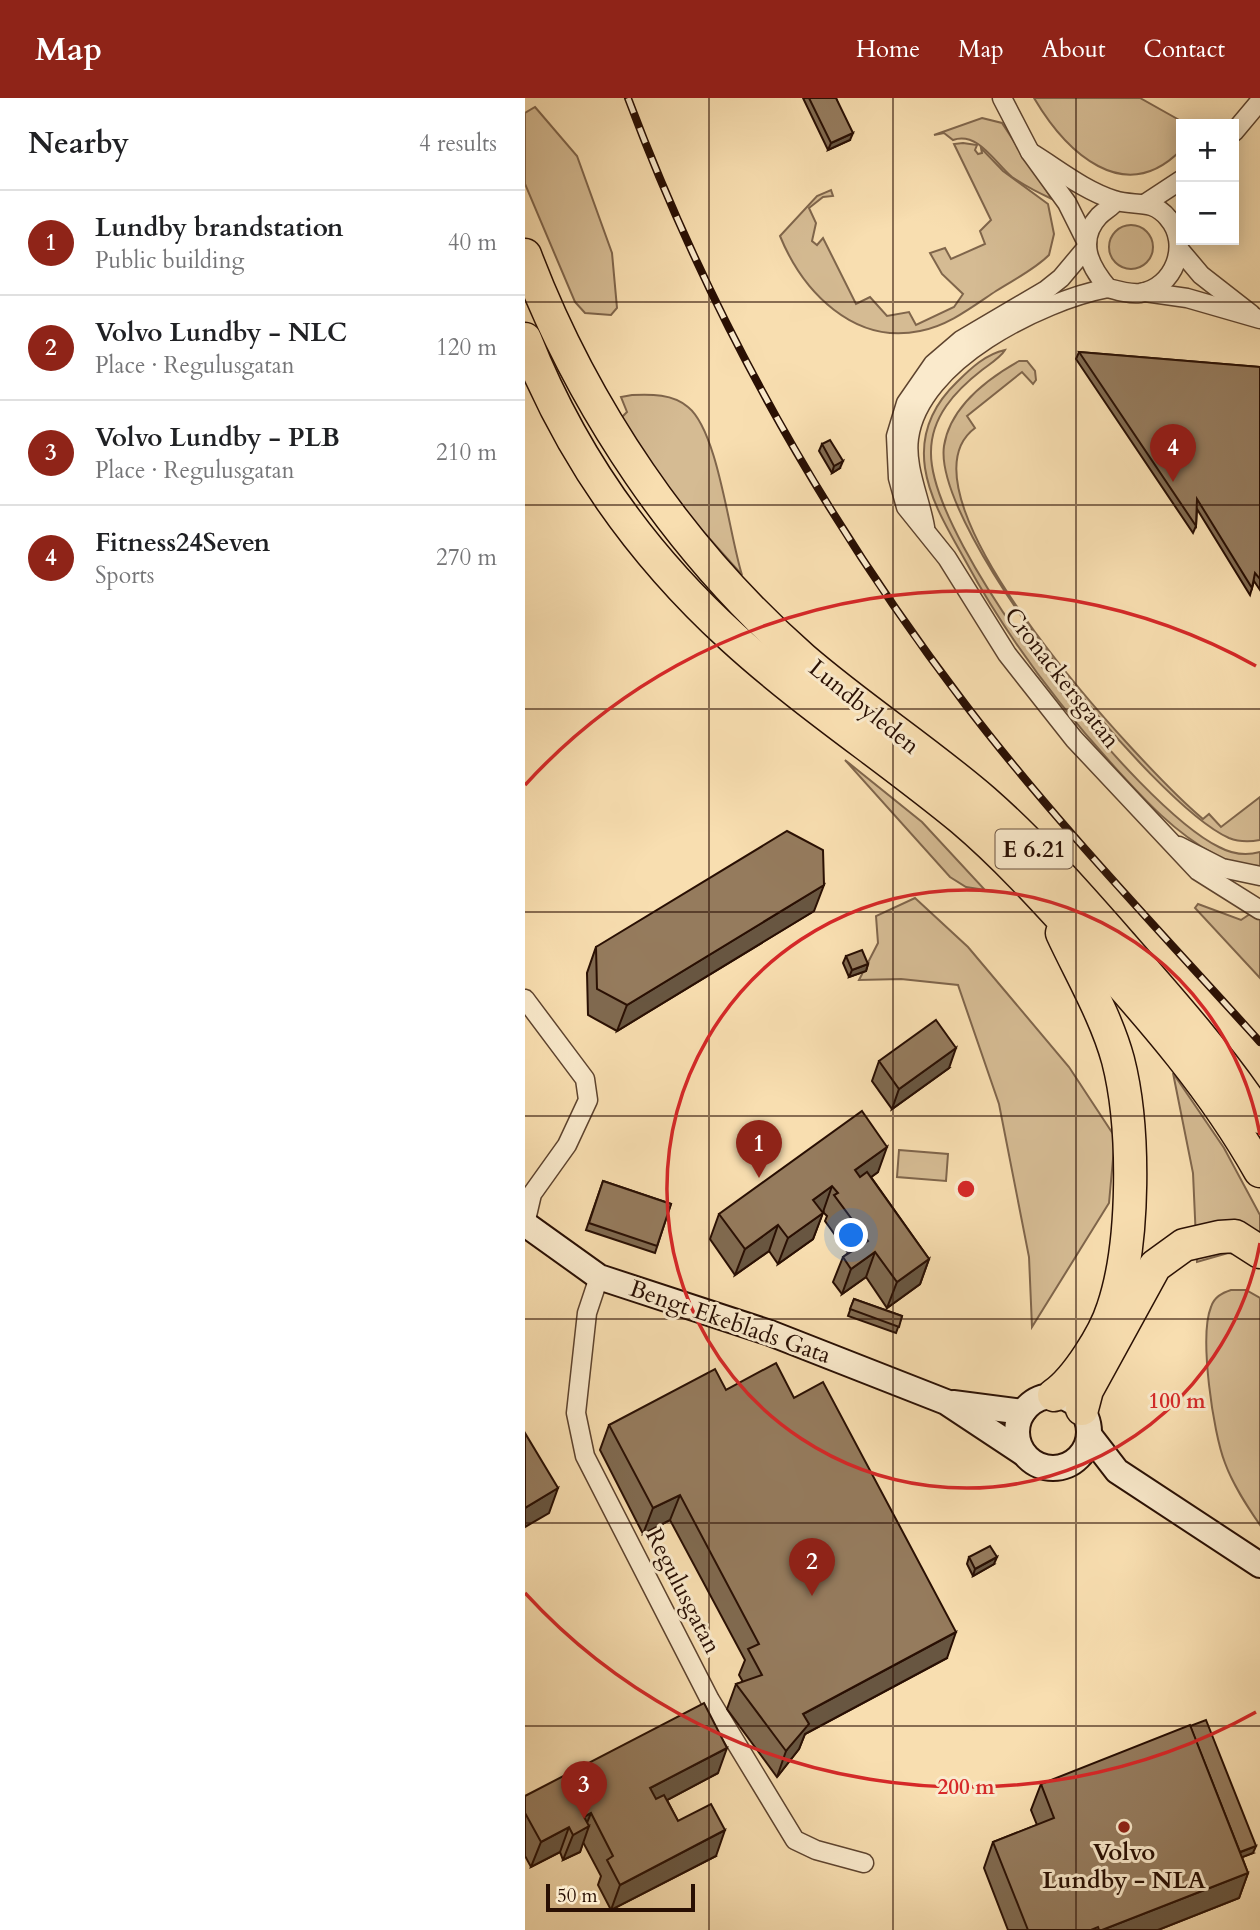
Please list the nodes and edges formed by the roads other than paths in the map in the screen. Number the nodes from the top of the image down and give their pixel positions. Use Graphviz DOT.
graph roads {
  1 [pos="1002,98"];
  2 [pos="1260,101"];
  3 [pos="1239,126"];
  4 [pos="1030,152"];
  5 [pos="1178,182"];
  6 [pos="1116,201"];
  7 [pos="1146,203"];
  8 [pos="1176,230"];
  9 [pos="1087,245"];
  10 [pos="1177,245"];
  11 [pos="1185,245"];
  12 [pos="525,255"];
  13 [pos="1108,288"];
  14 [pos="1145,292"];
  15 [pos="1258,318"];
  16 [pos="525,339"];
  17 [pos="926,531"];
  18 [pos="1173,844"];
  19 [pos="1260,876"];
  20 [pos="1048,903"];
  21 [pos="1260,910"];
  22 [pos="525,999"];
  23 [pos="1260,1117"];
  24 [pos="1260,1171"];
  25 [pos="525,1224"];
  26 [pos="1260,1252"];
  27 [pos="599,1278"];
  28 [pos="946,1402"];
  29 [pos="1023,1412"];
  30 [pos="1075,1414"];
  31 [pos="1023,1453"];
  32 [pos="1077,1460"];
  33 [pos="1117,1471"];
  34 [pos="1260,1565"];
  35 [pos="864,1863"];
  1 -- 4 [label="street"];
  2 -- 3 [label="street"];
  4 -- 6 [label="street"];
  4 -- 9 [label="street"];
  5 -- 7 [label="street"];
  6 -- 7 [label="street"];
  6 -- 9 [label="street"];
  7 -- 8 [label="street"];
  9 -- 13 [label="street"];
  9 -- 17 [label="street, Cronackersgatan"];
  10 -- 14 [label="street"];
  11 -- 15 [label="street"];
  12 -- 23 [label="highway, Lundbyleden / E 6.21"];
  13 -- 14 [label="street"];
  13 -- 17 [label="street, Cronackersgatan"];
  14 -- 15 [label="street"];
  16 -- 20 [label="highway, Lundbyleden / E 6.21"];
  17 -- 18 [label="street, Cronackersgatan"];
  18 -- 19 [label="street, Cronackersgatan"];
  18 -- 21 [label="street, Cronackersgatan"];
  20 -- 24 [label="highway, Lundbyleden / E 6.21"];
  20 -- 30 [label="highway"];
  22 -- 25 [label="street"];
  25 -- 27 [label="street, Bengt Ekeblads Gata"];
  26 -- 30 [label="highway"];
  27 -- 28 [label="street, Bengt Ekeblads Gata"];
  27 -- 35 [label="street, Regulusgatan"];
  28 -- 29 [label="street, Bengt Ekeblads Gata"];
  28 -- 31 [label="street, Bengt Ekeblads Gata"];
  29 -- 30 [label="street"];
  29 -- 31 [label="street"];
  30 -- 32 [label="street"];
  30 -- 33 [label="street, Bengt Ekeblads Gata"];
  31 -- 32 [label="street, Bengt Ekeblads Gata"];
  32 -- 33 [label="street, Bengt Ekeblads Gata"];
  33 -- 34 [label="street, Bengt Ekeblads Gata"];
}
